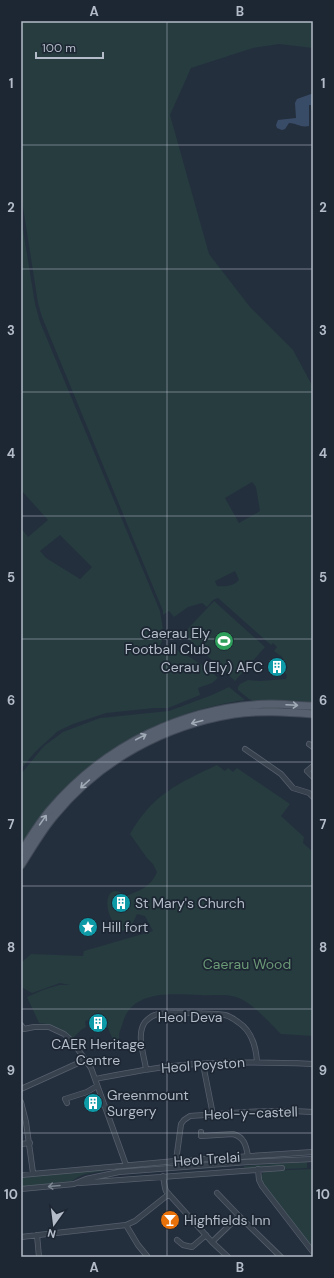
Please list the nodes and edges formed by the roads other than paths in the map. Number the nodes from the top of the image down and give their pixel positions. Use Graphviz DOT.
graph roads {
  1 [pos="313,706"];
  2 [pos="272,708"];
  3 [pos="234,711"];
  4 [pos="313,714"];
  5 [pos="245,749"];
  6 [pos="313,766"];
  7 [pos="313,777"];
  8 [pos="313,797"];
  9 [pos="21,852"];
  10 [pos="21,865"];
  11 [pos="22,1028"];
  12 [pos="85,1060"];
  13 [pos="257,1062"];
  14 [pos="204,1064"];
  15 [pos="313,1064"];
  16 [pos="146,1069"];
  17 [pos="95,1079"];
  18 [pos="97,1086"];
  19 [pos="21,1089"];
  20 [pos="21,1102"];
  21 [pos="67,1103"];
  22 [pos="313,1112"];
  23 [pos="213,1115"];
  24 [pos="201,1132"];
  25 [pos="30,1143"];
  26 [pos="21,1144"];
  27 [pos="313,1152"];
  28 [pos="248,1156"];
  29 [pos="313,1159"];
  30 [pos="176,1161"];
  31 [pos="126,1165"];
  32 [pos="211,1165"];
  33 [pos="101,1167"];
  34 [pos="282,1168"];
  35 [pos="258,1169"];
  36 [pos="119,1172"];
  37 [pos="33,1173"];
  38 [pos="211,1173"];
  39 [pos="21,1175"];
  40 [pos="163,1176"];
  41 [pos="74,1184"];
  42 [pos="21,1189"];
  43 [pos="217,1193"];
  44 [pos="169,1194"];
  45 [pos="239,1216"];
  46 [pos="126,1225"];
  47 [pos="37,1235"];
  48 [pos="206,1235"];
  49 [pos="21,1237"];
  50 [pos="177,1240"];
  51 [pos="212,1242"];
  52 [pos="313,1252"];
  53 [pos="148,1255"];
  54 [pos="39,1257"];
  55 [pos="228,1257"];
  56 [pos="281,1257"];
  2 -- 1 [label="main road, one-way"];
  2 -- 3 [label="main road"];
  2 -- 4 [label="main road"];
  9 -- 3 [label="main road, one-way"];
  3 -- 10 [label="main road, one-way"];
  5 -- 8 [label="street"];
  6 -- 7 [label="street"];
  11 -- 12 [label="street"];
  12 -- 17 [label="street"];
  12 -- 19 [label="street"];
  13 -- 14 [label="street, Heol Poyston"];
  13 -- 15 [label="street, Heol Poyston"];
  13 -- 16 [label="street, Heol Deva"];
  14 -- 16 [label="street, Heol Poyston"];
  14 -- 23 [label="street"];
  16 -- 17 [label="street, Heol Poyston"];
  17 -- 18 [label="street"];
  18 -- 21 [label="street"];
  18 -- 31 [label="street"];
  20 -- 25 [label="street"];
  22 -- 23 [label="street, Heol-y-castell"];
  23 -- 30 [label="street, Heol-y-castell"];
  24 -- 28 [label="street"];
  25 -- 26 [label="street"];
  25 -- 37 [label="street"];
  27 -- 28 [label="street, Heol Trelai"];
  28 -- 30 [label="street, Heol Trelai"];
  29 -- 32 [label="street, Heol Trelai"];
  30 -- 31 [label="street, Heol Trelai"];
  31 -- 33 [label="street, Heol Trelai"];
  32 -- 36 [label="street, Heol Trelai"];
  32 -- 38 [label="street, Heol Trelai"];
  33 -- 36 [label="street, Heol Trelai"];
  33 -- 37 [label="street, Heol Trelai"];
  34 -- 35 [label="street, Heol Trelai"];
  35 -- 38 [label="street, Heol Trelai"];
  35 -- 52 [label="street"];
  36 -- 41 [label="street, Heol Trelai"];
  37 -- 39 [label="street, Heol Trelai"];
  38 -- 40 [label="street, Heol Trelai"];
  40 -- 41 [label="street, Heol Trelai"];
  40 -- 44 [label="street"];
  41 -- 42 [label="street, Heol Trelai, one-way"];
  43 -- 45 [label="street"];
  44 -- 46 [label="street"];
  44 -- 48 [label="street"];
  45 -- 51 [label="street"];
  45 -- 56 [label="street"];
  46 -- 47 [label="street"];
  46 -- 53 [label="street"];
  47 -- 49 [label="street"];
  47 -- 54 [label="street"];
  48 -- 50 [label="street"];
  48 -- 51 [label="street"];
  51 -- 55 [label="street"];
}
